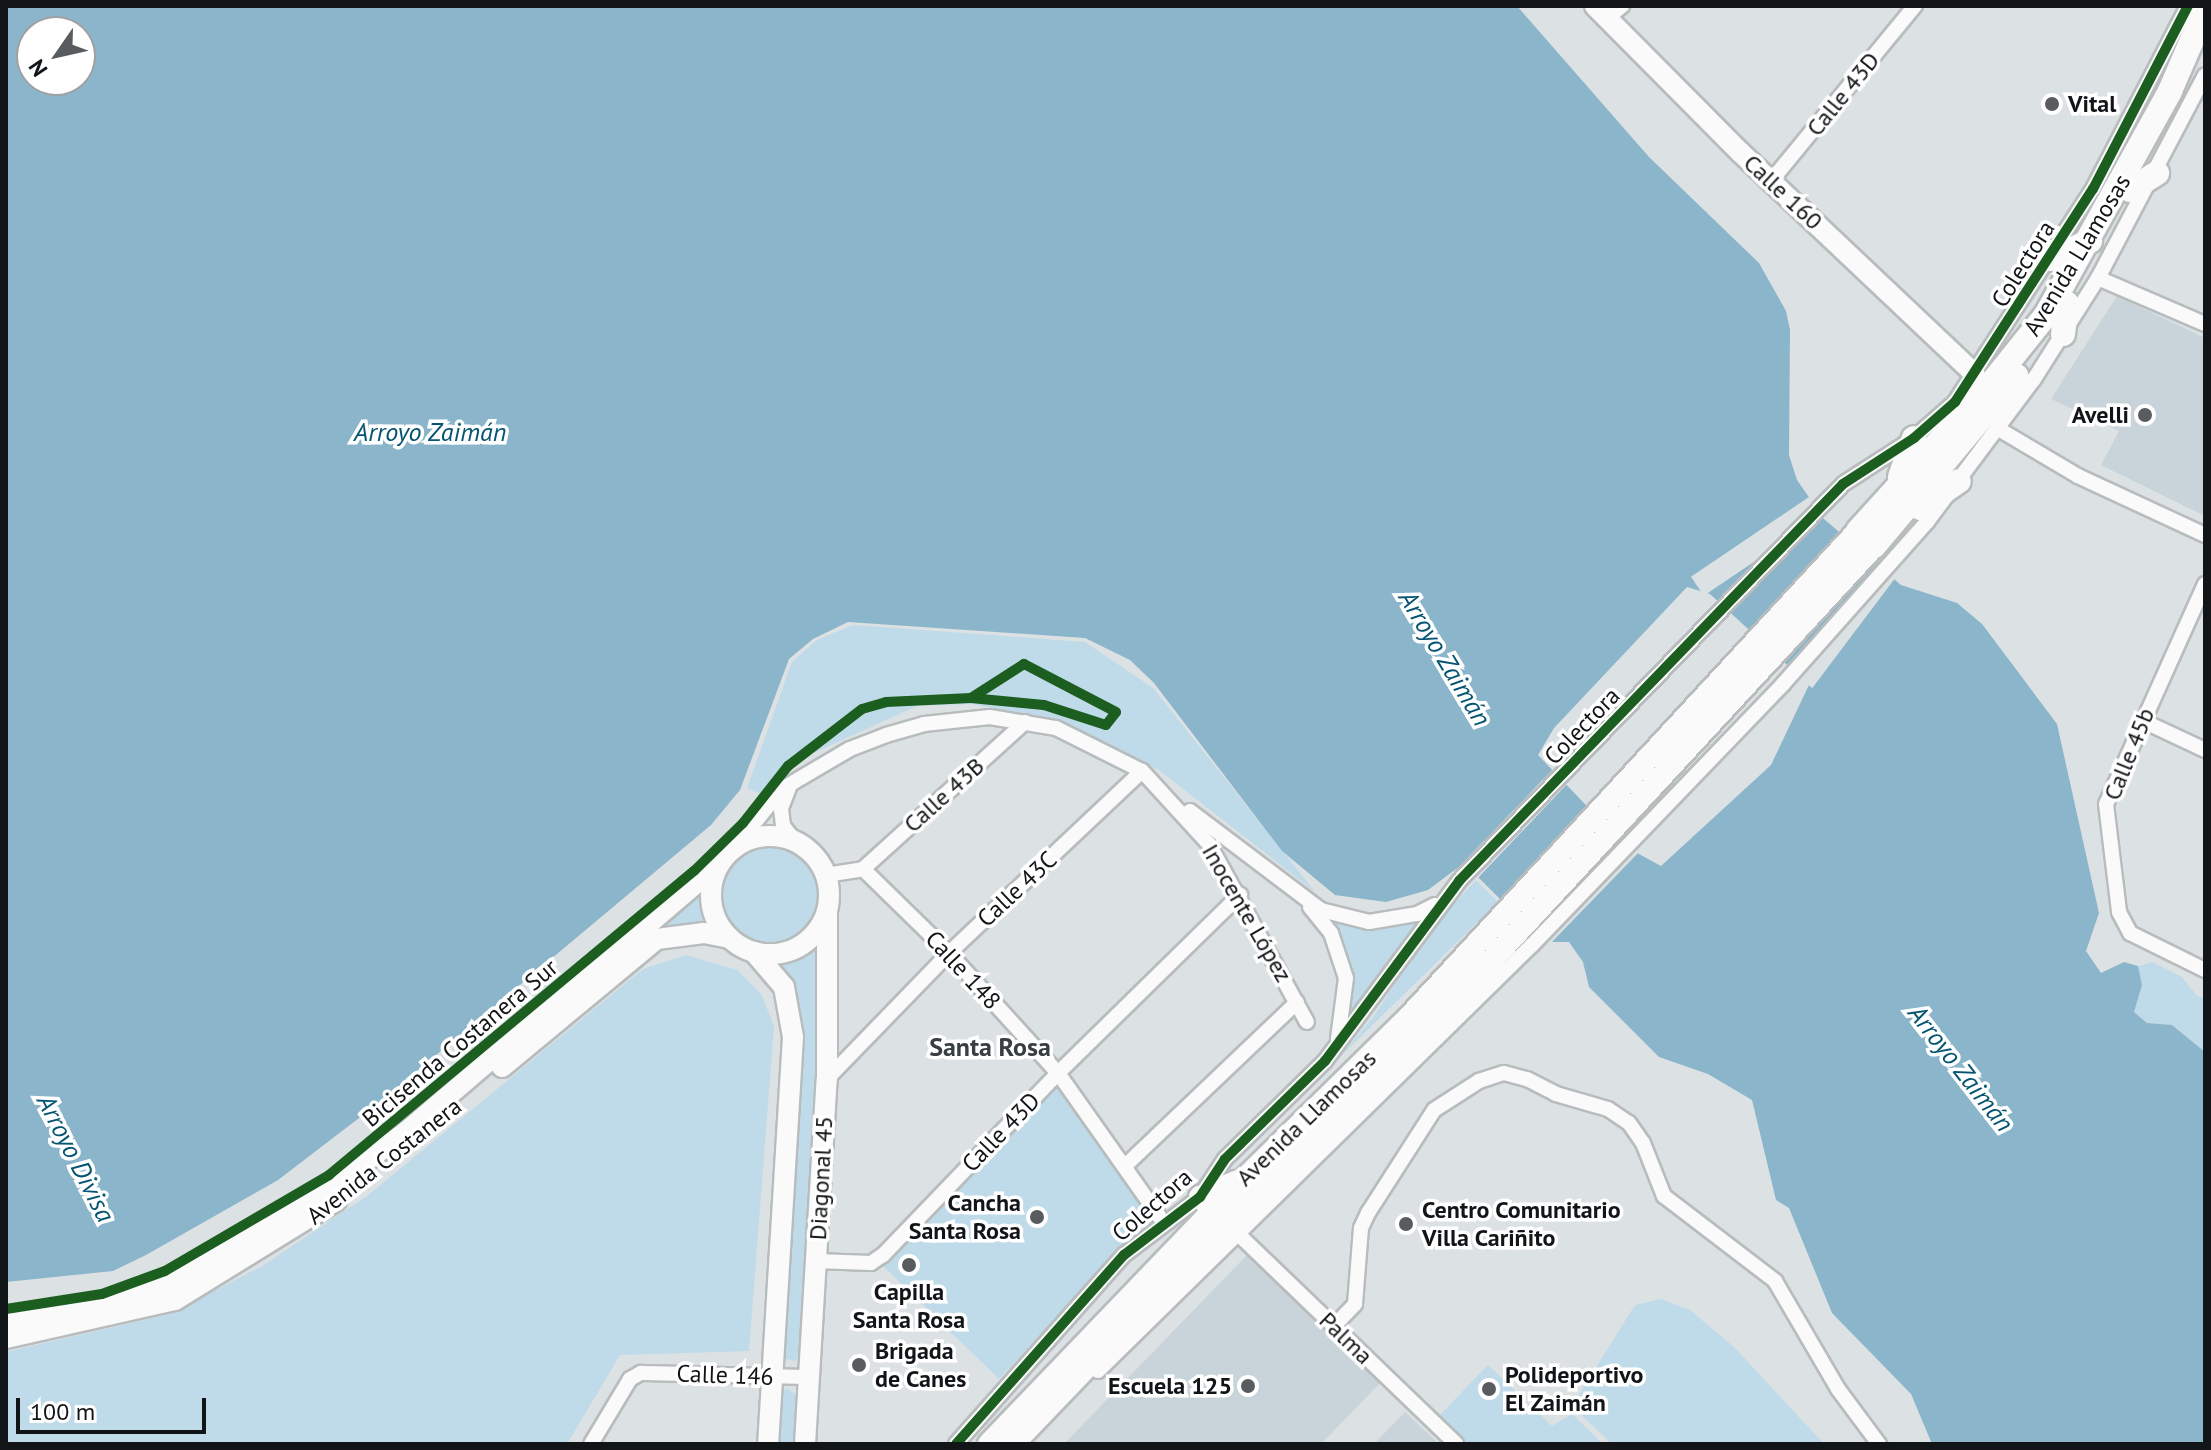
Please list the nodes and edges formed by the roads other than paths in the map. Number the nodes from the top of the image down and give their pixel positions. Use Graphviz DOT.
graph roads {
  1 [pos="1915,6"];
  2 [pos="2188,6"];
  3 [pos="1608,10"];
  4 [pos="2205,10"];
  5 [pos="2205,42"];
  6 [pos="2205,75"];
  7 [pos="2199,105"];
  8 [pos="2157,173"];
  9 [pos="1771,181"];
  10 [pos="2130,190"];
  11 [pos="2090,241"];
  12 [pos="2050,259"];
  13 [pos="2098,278"];
  14 [pos="2067,303"];
  15 [pos="2205,324"];
  16 [pos="2063,334"];
  17 [pos="1975,374"];
  18 [pos="1997,428"];
  19 [pos="1914,438"];
  20 [pos="1959,481"];
  21 [pos="1896,489"];
  22 [pos="1898,522"];
  23 [pos="2205,535"];
  24 [pos="1874,547"];
  25 [pos="2205,584"];
  26 [pos="2141,720"];
  27 [pos="1025,722"];
  28 [pos="2205,750"];
  29 [pos="1142,771"];
  30 [pos="790,785"];
  31 [pos="1165,792"];
  32 [pos="796,842"];
  33 [pos="727,855"];
  34 [pos="863,869"];
  35 [pos="826,875"];
  36 [pos="1240,895"];
  37 [pos="1302,898"];
  38 [pos="1439,903"];
  39 [pos="827,912"];
  40 [pos="1517,929"];
  41 [pos="730,938"];
  42 [pos="754,952"];
  43 [pos="949,953"];
  44 [pos="2205,970"];
  45 [pos="1297,1002"];
  46 [pos="1307,1022"];
  47 [pos="1336,1047"];
  48 [pos="1058,1073"];
  49 [pos="827,1079"];
  50 [pos="1126,1165"];
  51 [pos="1219,1215"];
  52 [pos="1164,1223"];
  53 [pos="816,1261"];
  54 [pos="6,1322"];
  55 [pos="1334,1326"];
  56 [pos="6,1338"];
  57 [pos="771,1376"];
  58 [pos="809,1377"];
  59 [pos="591,1444"];
  60 [pos="768,1444"];
  61 [pos="805,1444"];
  62 [pos="956,1444"];
  63 [pos="989,1444"];
  64 [pos="1013,1444"];
  65 [pos="1026,1444"];
  66 [pos="1456,1444"];
  67 [pos="1879,1444"];
  1 -- 9 [label="street, Calle 43D"];
  2 -- 12 [label="street, Colectora"];
  3 -- 9 [label="main road, Calle 160"];
  4 -- 11 [label="highway, Avenida Llamosas"];
  5 -- 10 [label="highway, Avenida Llamosas"];
  6 -- 7 [label="street"];
  7 -- 8 [label="street"];
  8 -- 10 [label="highway"];
  8 -- 13 [label="street"];
  9 -- 17 [label="main road, Calle 160"];
  10 -- 14 [label="highway, Avenida Llamosas"];
  11 -- 12 [label="highway"];
  11 -- 21 [label="highway, Avenida Llamosas"];
  12 -- 17 [label="street, Colectora"];
  13 -- 15 [label="street"];
  13 -- 16 [label="street"];
  14 -- 16 [label="highway"];
  14 -- 22 [label="highway, Avenida Llamosas"];
  16 -- 18 [label="street"];
  17 -- 19 [label="street, Colectora"];
  18 -- 20 [label="street"];
  18 -- 23 [label="street"];
  19 -- 21 [label="highway"];
  19 -- 38 [label="street, Colectora"];
  20 -- 22 [label="highway"];
  20 -- 24 [label="street"];
  21 -- 24 [label="highway, Avenida Llamosas"];
  22 -- 24 [label="highway, Avenida Llamosas"];
  24 -- 40 [label="main road, Avenida Llamosas"];
  24 -- 40 [label="street"];
  25 -- 26 [label="street, Calle 45b"];
  26 -- 28 [label="street"];
  26 -- 44 [label="street, Calle 45b"];
  27 -- 29 [label="street, Inocente López"];
  27 -- 30 [label="street, Inocente López"];
  27 -- 34 [label="street, Calle 43B"];
  29 -- 31 [label="street, Inocente López"];
  29 -- 43 [label="street, Calle 43C"];
  30 -- 32 [label="street"];
  30 -- 33 [label="street, Inocente López"];
  31 -- 36 [label="street, Inocente López"];
  31 -- 37 [label="street"];
  32 -- 33 [label="main road"];
  32 -- 35 [label="main road"];
  33 -- 41 [label="main road"];
  33 -- 54 [label="main road, Avenida Costanera"];
  34 -- 35 [label="street"];
  34 -- 43 [label="street, Calle 148"];
  35 -- 39 [label="main road"];
  36 -- 45 [label="street, Inocente López"];
  36 -- 48 [label="street, Calle 43D"];
  37 -- 38 [label="street, Colectora"];
  37 -- 47 [label="street"];
  38 -- 47 [label="street, Colectora"];
  39 -- 42 [label="main road"];
  39 -- 49 [label="main road, Diagonal 45"];
  40 -- 51 [label="main road, Avenida Llamosas"];
  40 -- 51 [label="main road, Avenida Llamosas"];
  41 -- 42 [label="main road"];
  41 -- 56 [label="main road, Avenida Costanera"];
  42 -- 57 [label="main road, Diagonal 45"];
  43 -- 48 [label="street, Calle 148"];
  43 -- 49 [label="street, Calle 43C"];
  45 -- 46 [label="street, Inocente López"];
  45 -- 50 [label="street"];
  47 -- 51 [label="street, Colectora"];
  48 -- 50 [label="street, Calle 148"];
  48 -- 53 [label="street, Calle 43D"];
  49 -- 53 [label="main road, Diagonal 45"];
  50 -- 52 [label="street, Calle 148"];
  51 -- 52 [label="street, Colectora"];
  51 -- 55 [label="street, Palma"];
  51 -- 63 [label="main road, Avenida Llamosas"];
  51 -- 64 [label="main road, Avenida Llamosas"];
  51 -- 65 [label="street, Colectora"];
  52 -- 62 [label="street, Colectora"];
  53 -- 58 [label="main road, Diagonal 45"];
  55 -- 66 [label="street, Palma"];
  55 -- 67 [label="street"];
  57 -- 58 [label="street, Calle 146"];
  57 -- 59 [label="street, Calle 146"];
  57 -- 60 [label="main road, Diagonal 45"];
  58 -- 61 [label="main road, Diagonal 45"];
}
